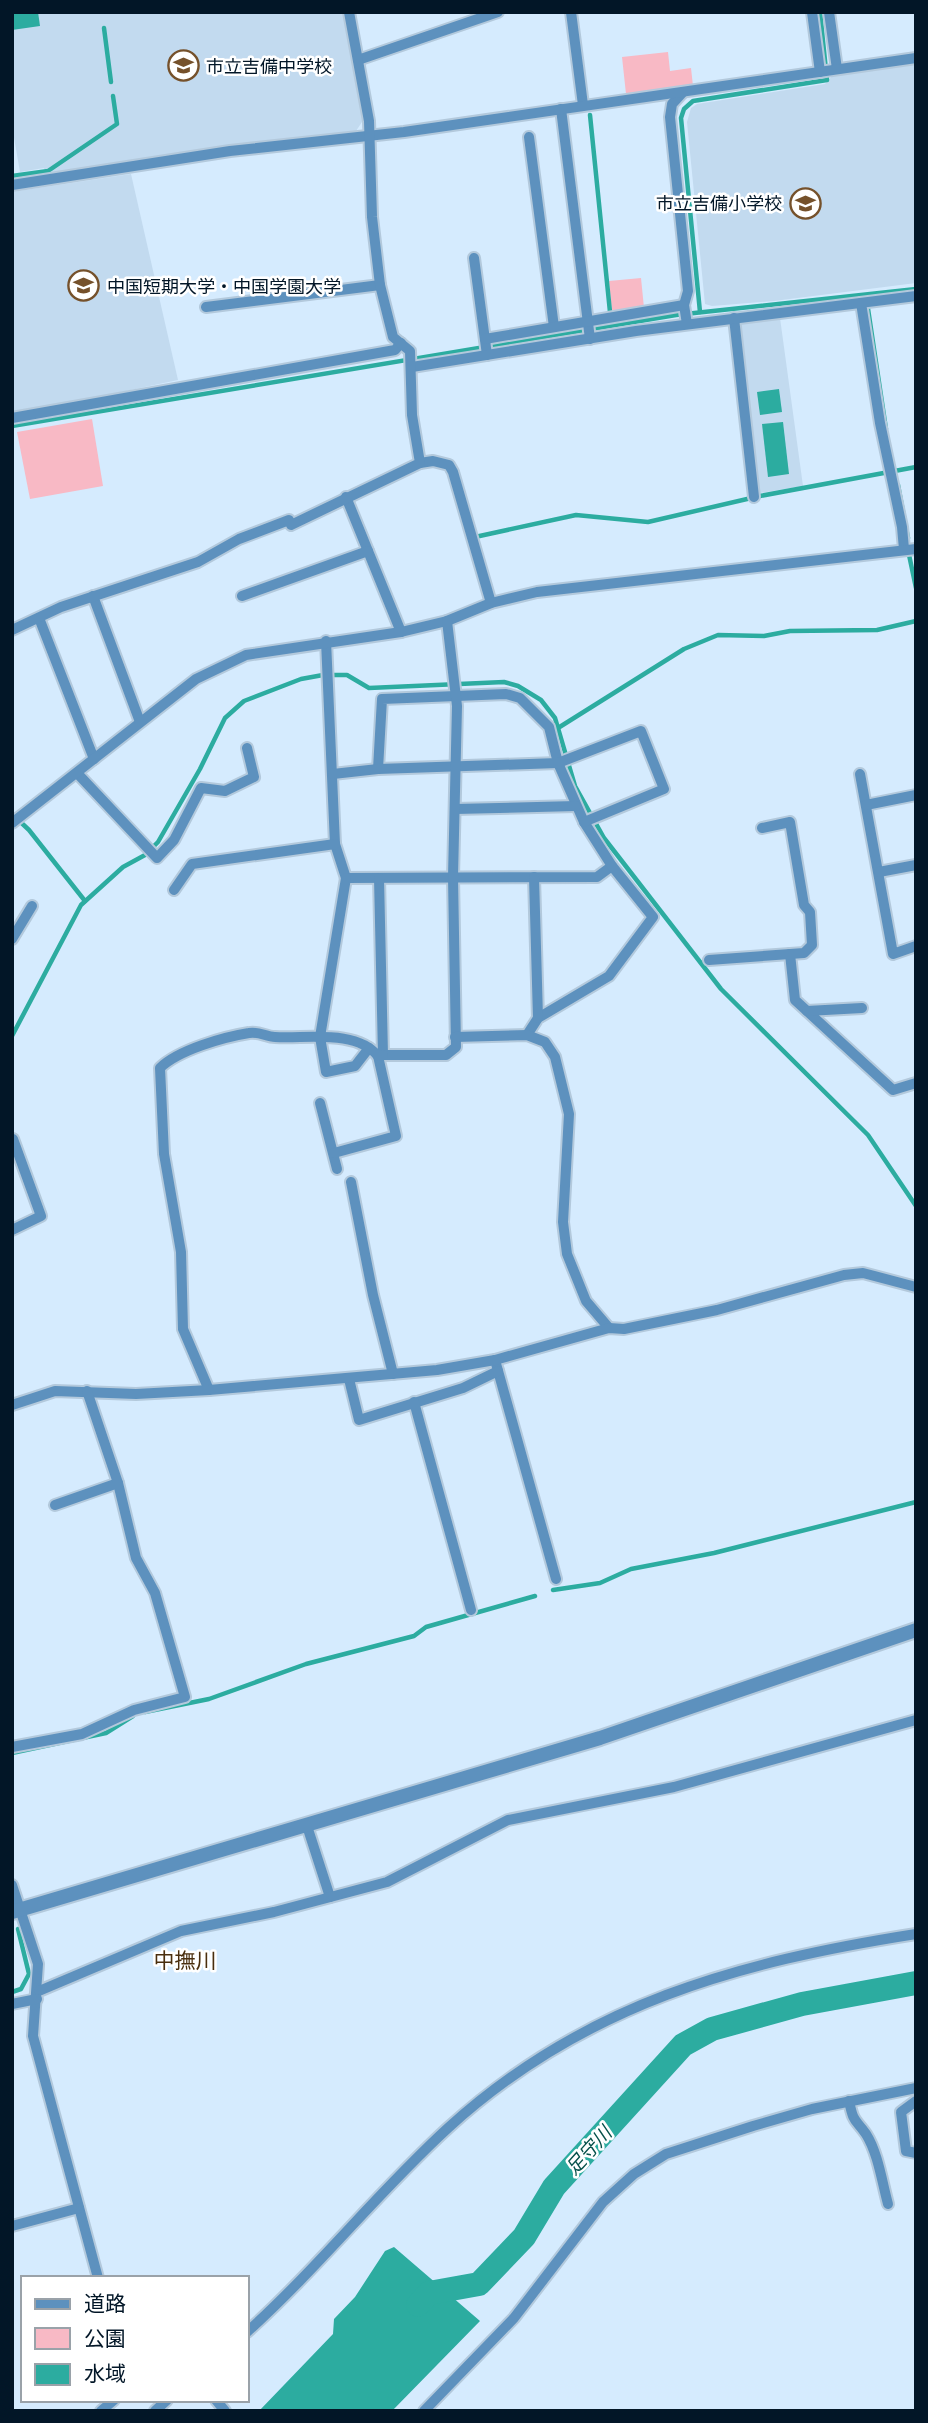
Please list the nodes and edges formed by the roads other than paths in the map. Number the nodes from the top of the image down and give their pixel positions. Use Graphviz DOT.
graph roads {
  1 [pos="349,12"];
  2 [pos="498,12"];
  3 [pos="571,12"];
  4 [pos="812,12"];
  5 [pos="829,12"];
  6 [pos="916,58"];
  7 [pos="358,60"];
  8 [pos="828,71"];
  9 [pos="683,92"];
  10 [pos="583,105"];
  11 [pos="561,108"];
  12 [pos="368,136"];
  13 [pos="529,137"];
  14 [pos="12,185"];
  15 [pos="474,258"];
  16 [pos="380,285"];
  17 [pos="916,296"];
  18 [pos="865,303"];
  19 [pos="206,307"];
  20 [pos="685,314"];
  21 [pos="734,318"];
  22 [pos="635,323"];
  23 [pos="554,327"];
  24 [pos="588,330"];
  25 [pos="406,347"];
  26 [pos="486,347"];
  27 [pos="412,365"];
  28 [pos="12,418"];
  29 [pos="420,463"];
  30 [pos="346,497"];
  31 [pos="754,497"];
  32 [pos="909,550"];
  33 [pos="368,551"];
  34 [pos="93,596"];
  35 [pos="242,596"];
  36 [pos="491,603"];
  37 [pos="39,618"];
  38 [pos="447,621"];
  39 [pos="12,630"];
  40 [pos="401,632"];
  41 [pos="326,641"];
  42 [pos="454,694"];
  43 [pos="140,722"];
  44 [pos="247,748"];
  45 [pos="94,759"];
  46 [pos="564,761"];
  47 [pos="456,767"];
  48 [pos="377,769"];
  49 [pos="77,773"];
  50 [pos="333,774"];
  51 [pos="860,774"];
  52 [pos="916,795"];
  53 [pos="866,805"];
  54 [pos="576,806"];
  55 [pos="455,809"];
  56 [pos="16,820"];
  57 [pos="590,820"];
  58 [pos="762,828"];
  59 [pos="335,844"];
  60 [pos="916,865"];
  61 [pos="612,866"];
  62 [pos="878,872"];
  63 [pos="346,877"];
  64 [pos="453,877"];
  65 [pos="534,877"];
  66 [pos="379,878"];
  67 [pos="174,890"];
  68 [pos="32,906"];
  69 [pos="12,939"];
  70 [pos="916,946"];
  71 [pos="790,954"];
  72 [pos="709,960"];
  73 [pos="862,1008"];
  74 [pos="807,1011"];
  75 [pos="538,1018"];
  76 [pos="527,1035"];
  77 [pos="320,1037"];
  78 [pos="456,1037"];
  79 [pos="377,1053"];
  80 [pos="916,1083"];
  81 [pos="320,1103"];
  82 [pos="13,1139"];
  83 [pos="334,1153"];
  84 [pos="337,1169"];
  85 [pos="351,1182"];
  86 [pos="12,1230"];
  87 [pos="916,1287"];
  88 [pos="608,1328"];
  89 [pos="496,1365"];
  90 [pos="393,1374"];
  91 [pos="349,1379"];
  92 [pos="209,1390"];
  93 [pos="87,1391"];
  94 [pos="414,1402"];
  95 [pos="12,1405"];
  96 [pos="118,1483"];
  97 [pos="55,1505"];
  98 [pos="556,1579"];
  99 [pos="471,1610"];
  100 [pos="916,1630"];
  101 [pos="916,1720"];
  102 [pos="12,1747"];
  103 [pos="307,1826"];
  104 [pos="12,1885"];
  105 [pos="330,1897"];
  106 [pos="16,1911"];
  107 [pos="916,1934"];
  108 [pos="38,1995"];
  109 [pos="12,2004"];
  110 [pos="916,2088"];
  111 [pos="849,2101"];
  112 [pos="916,2101"];
  113 [pos="916,2153"];
  114 [pos="888,2204"];
  115 [pos="79,2208"];
  116 [pos="12,2226"];
  117 [pos="97,2276"];
  118 [pos="248,2331"];
  119 [pos="424,2411"];
  1 -- 7 [label="street"];
  2 -- 7 [label="street"];
  3 -- 10 [label="street"];
  4 -- 8 [label="street"];
  5 -- 8 [label="street"];
  6 -- 8 [label="street"];
  7 -- 12 [label="street"];
  8 -- 9 [label="street"];
  9 -- 10 [label="street"];
  9 -- 20 [label="street"];
  10 -- 11 [label="street"];
  11 -- 12 [label="street"];
  11 -- 24 [label="street"];
  12 -- 14 [label="street"];
  12 -- 16 [label="street"];
  13 -- 23 [label="street"];
  15 -- 26 [label="street"];
  16 -- 19 [label="street"];
  16 -- 25 [label="street"];
  17 -- 18 [label="street"];
  18 -- 21 [label="street"];
  18 -- 32 [label="street"];
  20 -- 21 [label="street"];
  20 -- 22 [label="street"];
  20 -- 22 [label="street"];
  21 -- 31 [label="street"];
  22 -- 24 [label="street"];
  22 -- 24 [label="street"];
  23 -- 24 [label="street"];
  23 -- 26 [label="street"];
  24 -- 26 [label="street"];
  25 -- 27 [label="street"];
  25 -- 28 [label="street"];
  26 -- 27 [label="street"];
  27 -- 29 [label="street"];
  29 -- 30 [label="street"];
  29 -- 36 [label="street"];
  30 -- 33 [label="street"];
  30 -- 34 [label="street"];
  32 -- 36 [label="street"];
  33 -- 35 [label="street"];
  33 -- 40 [label="street"];
  34 -- 37 [label="street"];
  34 -- 43 [label="street"];
  36 -- 38 [label="street"];
  37 -- 39 [label="street"];
  37 -- 45 [label="street"];
  38 -- 40 [label="street"];
  38 -- 42 [label="street"];
  40 -- 41 [label="street"];
  41 -- 43 [label="street"];
  41 -- 50 [label="street"];
  42 -- 46 [label="street"];
  42 -- 47 [label="street"];
  42 -- 48 [label="street"];
  43 -- 45 [label="street"];
  44 -- 49 [label="street"];
  45 -- 49 [label="street"];
  46 -- 47 [label="street"];
  46 -- 54 [label="street"];
  46 -- 57 [label="street"];
  47 -- 48 [label="street"];
  47 -- 55 [label="street"];
  48 -- 50 [label="street"];
  49 -- 56 [label="street"];
  50 -- 59 [label="street"];
  51 -- 53 [label="street"];
  52 -- 53 [label="street"];
  53 -- 62 [label="street"];
  54 -- 55 [label="street"];
  54 -- 57 [label="street"];
  55 -- 64 [label="street"];
  57 -- 61 [label="street"];
  58 -- 71 [label="street"];
  59 -- 63 [label="street"];
  59 -- 67 [label="street"];
  60 -- 62 [label="street"];
  61 -- 65 [label="street"];
  61 -- 75 [label="street"];
  62 -- 70 [label="street"];
  63 -- 66 [label="street"];
  63 -- 77 [label="street"];
  64 -- 65 [label="street"];
  64 -- 66 [label="street"];
  64 -- 78 [label="street"];
  65 -- 75 [label="street"];
  66 -- 79 [label="street"];
  68 -- 69 [label="street"];
  71 -- 72 [label="street"];
  71 -- 74 [label="street"];
  73 -- 74 [label="street"];
  74 -- 80 [label="street"];
  75 -- 76 [label="street"];
  76 -- 78 [label="street"];
  76 -- 88 [label="street"];
  77 -- 79 [label="street"];
  77 -- 79 [label="street"];
  77 -- 92 [label="street"];
  78 -- 79 [label="street"];
  79 -- 83 [label="street"];
  81 -- 83 [label="street"];
  82 -- 86 [label="street"];
  83 -- 84 [label="street"];
  85 -- 90 [label="street"];
  87 -- 88 [label="street"];
  88 -- 89 [label="street"];
  89 -- 90 [label="street"];
  89 -- 94 [label="street"];
  89 -- 98 [label="street"];
  90 -- 91 [label="street"];
  91 -- 92 [label="street"];
  91 -- 94 [label="street"];
  92 -- 93 [label="street"];
  93 -- 95 [label="street"];
  93 -- 96 [label="street"];
  94 -- 99 [label="street"];
  96 -- 97 [label="street"];
  96 -- 102 [label="street"];
  100 -- 103 [label="street"];
  101 -- 105 [label="street"];
  103 -- 105 [label="street"];
  103 -- 106 [label="street"];
  104 -- 106 [label="street"];
  105 -- 108 [label="street"];
  106 -- 108 [label="street"];
  107 -- 118 [label="street"];
  108 -- 109 [label="street"];
  108 -- 115 [label="street"];
  110 -- 111 [label="street"];
  111 -- 114 [label="street"];
  111 -- 119 [label="street"];
  112 -- 113 [label="street"];
  115 -- 116 [label="street"];
  115 -- 117 [label="street"];
}
